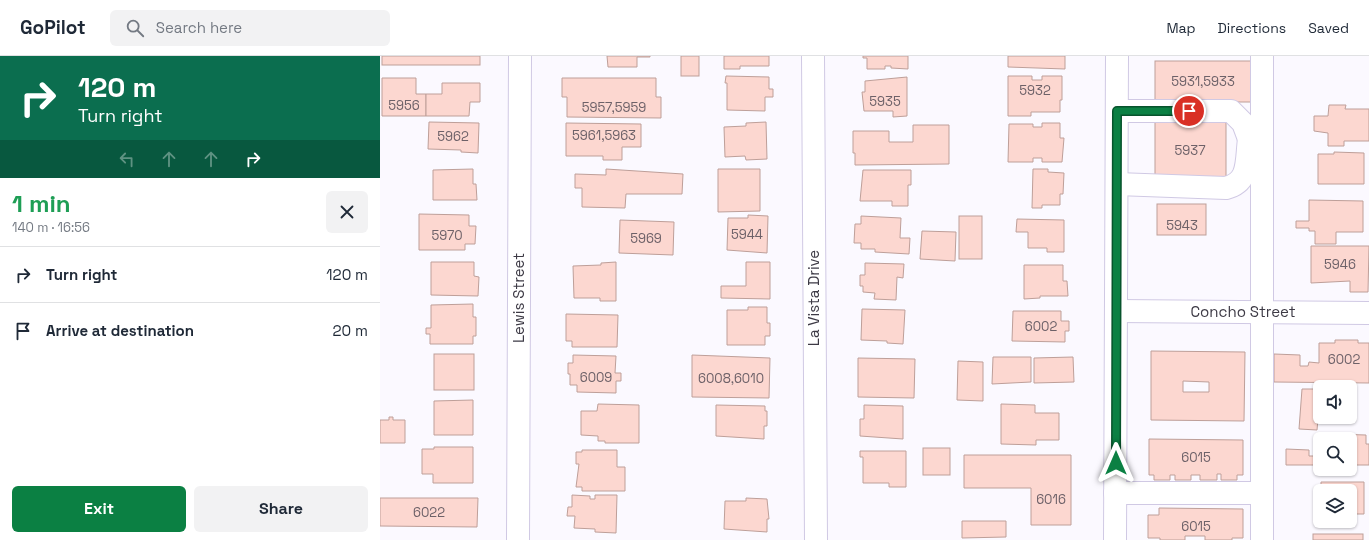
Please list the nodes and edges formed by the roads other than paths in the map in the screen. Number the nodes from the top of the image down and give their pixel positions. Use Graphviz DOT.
graph roads {
  1 [pos="520,56"];
  2 [pos="813,56"];
  3 [pos="1117,56"];
  4 [pos="1262,56"];
  5 [pos="1117,111"];
  6 [pos="1255,139"];
  7 [pos="1117,184"];
  8 [pos="1117,311"];
  9 [pos="1263,312"];
  10 [pos="1369,313"];
  11 [pos="1116,493"];
  12 [pos="1254,493"];
  13 [pos="518,540"];
  14 [pos="816,540"];
  15 [pos="1115,540"];
  16 [pos="1262,540"];
  1 -- 13 [label="street, Lewis Street"];
  2 -- 14 [label="street, La Vista Drive"];
  3 -- 5 [label="street"];
  4 -- 6 [label="street"];
  5 -- 6 [label="street"];
  5 -- 7 [label="street"];
  6 -- 7 [label="street"];
  6 -- 9 [label="street"];
  7 -- 8 [label="street"];
  8 -- 9 [label="street, Concho Street"];
  8 -- 11 [label="street"];
  9 -- 10 [label="street, Concho Street"];
  9 -- 16 [label="street"];
  11 -- 12 [label="street"];
  11 -- 15 [label="street"];
}
